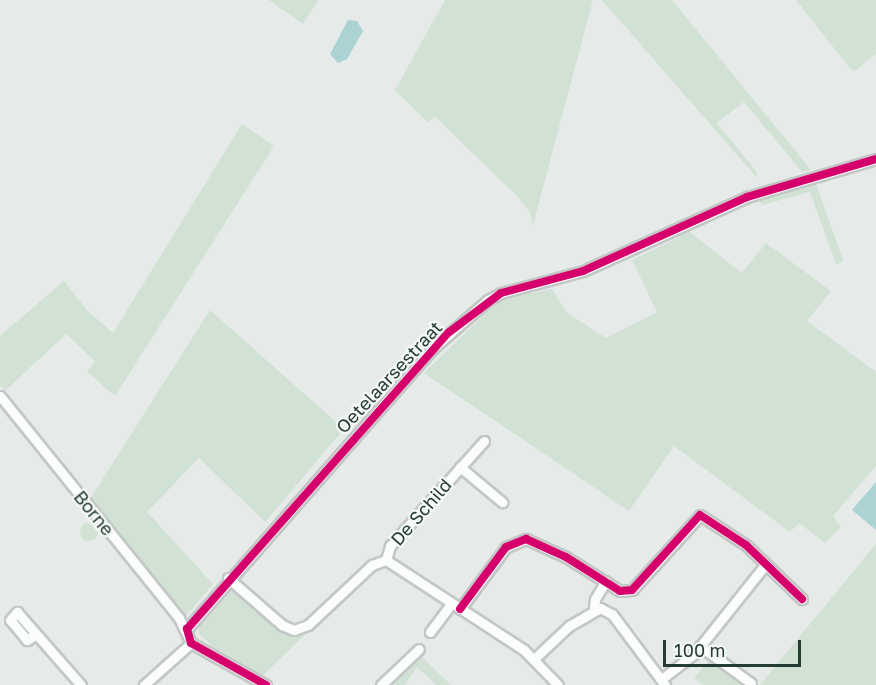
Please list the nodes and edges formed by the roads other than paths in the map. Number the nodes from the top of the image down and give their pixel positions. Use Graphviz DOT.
graph roads {
  1 [pos="876,159"];
  2 [pos="0,396"];
  3 [pos="484,441"];
  4 [pos="460,467"];
  5 [pos="502,502"];
  6 [pos="386,560"];
  7 [pos="765,565"];
  8 [pos="228,578"];
  9 [pos="606,581"];
  10 [pos="802,599"];
  11 [pos="456,607"];
  12 [pos="594,608"];
  13 [pos="187,629"];
  14 [pos="430,632"];
  15 [pos="36,634"];
  16 [pos="191,643"];
  17 [pos="700,646"];
  18 [pos="419,649"];
  19 [pos="535,658"];
  20 [pos="664,681"];
  21 [pos="751,683"];
  22 [pos="81,685"];
  23 [pos="144,685"];
  24 [pos="266,685"];
  25 [pos="381,685"];
  26 [pos="558,685"];
  1 -- 8 [label="street, Oetelaarsestraat"];
  2 -- 13 [label="street, Borne"];
  3 -- 4 [label="street, De Schild"];
  4 -- 5 [label="street, De Schild"];
  4 -- 6 [label="street, De Schild"];
  6 -- 8 [label="street"];
  6 -- 11 [label="street"];
  7 -- 9 [label="street"];
  7 -- 10 [label="street"];
  7 -- 17 [label="street"];
  8 -- 13 [label="street, Oetelaarsestraat"];
  9 -- 11 [label="street"];
  9 -- 12 [label="street"];
  11 -- 14 [label="street"];
  11 -- 19 [label="street"];
  12 -- 19 [label="street"];
  12 -- 20 [label="street"];
  13 -- 16 [label="street"];
  15 -- 22 [label="street"];
  16 -- 23 [label="street"];
  16 -- 24 [label="street"];
  17 -- 20 [label="street"];
  17 -- 21 [label="street"];
  18 -- 25 [label="street"];
  19 -- 26 [label="street"];
}
